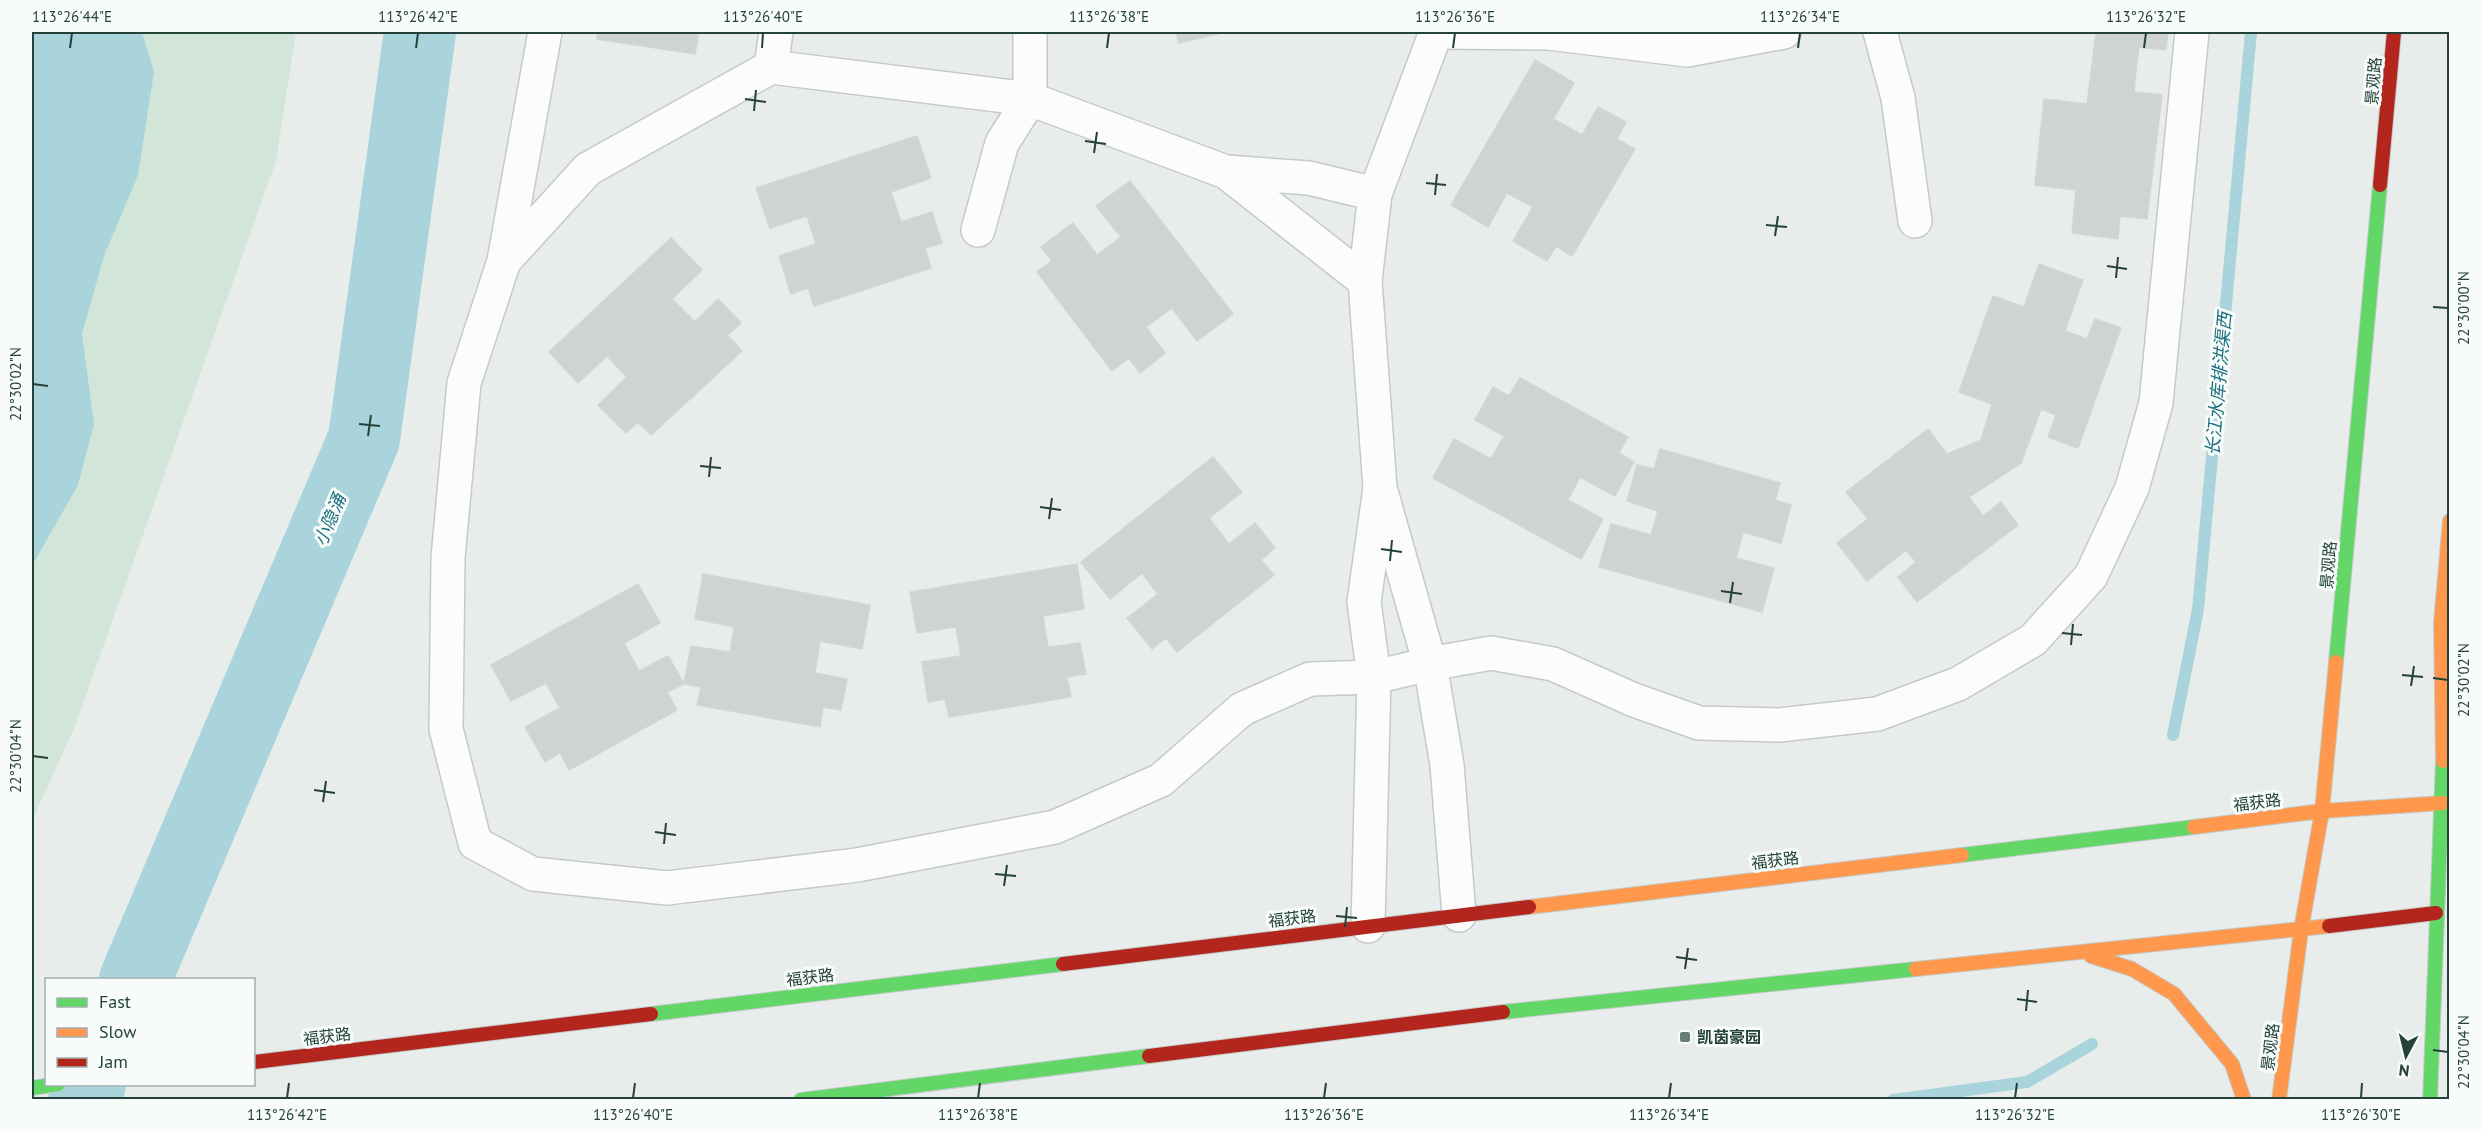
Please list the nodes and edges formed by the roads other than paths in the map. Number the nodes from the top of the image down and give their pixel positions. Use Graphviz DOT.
graph roads {
  1 [pos="545,32"];
  2 [pos="776,32"];
  3 [pos="1030,32"];
  4 [pos="1436,32"];
  5 [pos="1784,32"];
  6 [pos="1880,32"];
  7 [pos="2192,32"];
  8 [pos="2394,32"];
  9 [pos="771,67"];
  10 [pos="1030,99"];
  11 [pos="1226,172"];
  12 [pos="1375,194"];
  13 [pos="1914,221"];
  14 [pos="978,230"];
  15 [pos="504,261"];
  16 [pos="1365,281"];
  17 [pos="1380,489"];
  18 [pos="2450,521"];
  19 [pos="1430,664"];
  20 [pos="1374,677"];
  21 [pos="2446,801"];
  22 [pos="2322,811"];
  23 [pos="2443,913"];
  24 [pos="1459,915"];
  25 [pos="1368,926"];
  26 [pos="2301,930"];
  27 [pos="2080,953"];
  28 [pos="255,1062"];
  29 [pos="801,1100"];
  30 [pos="2244,1100"];
  31 [pos="2279,1100"];
  32 [pos="2430,1100"];
  1 -- 15 [label="street"];
  2 -- 9 [label="street"];
  3 -- 10 [label="street"];
  4 -- 5 [label="street"];
  4 -- 12 [label="street"];
  6 -- 13 [label="street"];
  7 -- 19 [label="street"];
  8 -- 22 [label="street, 景观路"];
  9 -- 10 [label="street"];
  9 -- 15 [label="street"];
  10 -- 11 [label="street"];
  10 -- 14 [label="street"];
  11 -- 12 [label="street"];
  11 -- 16 [label="street"];
  12 -- 16 [label="street"];
  15 -- 20 [label="street"];
  16 -- 17 [label="street"];
  17 -- 19 [label="street"];
  17 -- 20 [label="street"];
  18 -- 21 [label="street"];
  19 -- 20 [label="street"];
  19 -- 24 [label="street"];
  20 -- 25 [label="street"];
  21 -- 22 [label="street, 福获路"];
  21 -- 23 [label="street"];
  22 -- 24 [label="street, 福获路"];
  22 -- 26 [label="street, 景观路"];
  23 -- 26 [label="street"];
  23 -- 32 [label="street"];
  24 -- 25 [label="street, 福获路"];
  25 -- 28 [label="street, 福获路"];
  26 -- 27 [label="street"];
  26 -- 31 [label="street, 景观路"];
  27 -- 29 [label="street"];
  27 -- 30 [label="street"];
}
